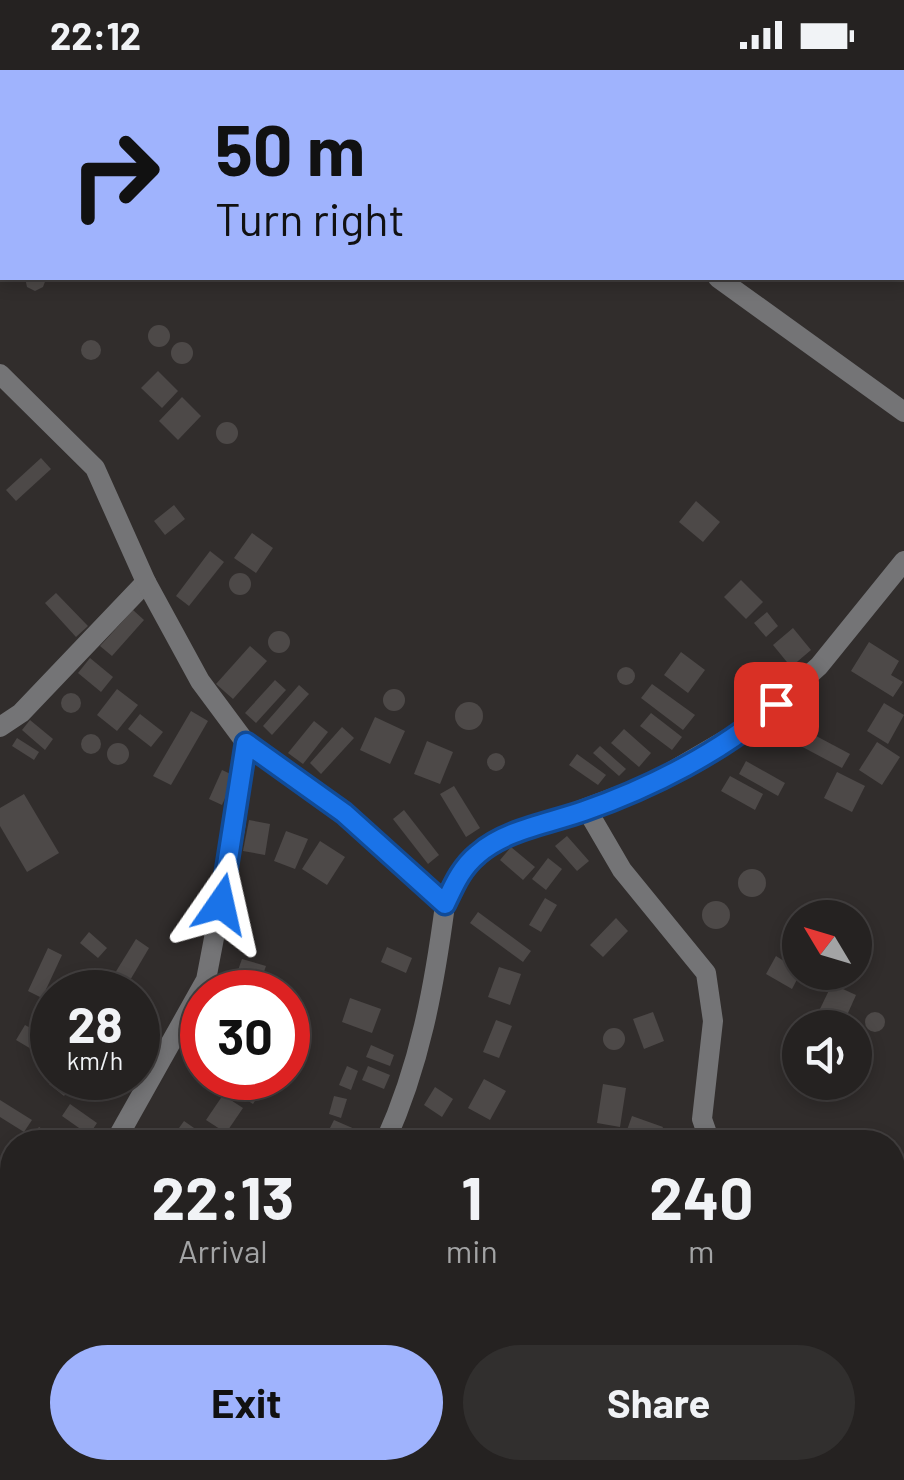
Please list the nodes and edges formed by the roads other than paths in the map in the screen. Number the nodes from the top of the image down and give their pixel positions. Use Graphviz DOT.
graph roads {
  1 [pos="721,280"];
  2 [pos="0,374"];
  3 [pos="904,412"];
  4 [pos="904,561"];
  5 [pos="146,582"];
  6 [pos="0,727"];
  7 [pos="246,743"];
  8 [pos="587,810"];
  9 [pos="445,904"];
  10 [pos="123,1130"];
  11 [pos="391,1130"];
  12 [pos="706,1130"];
  1 -- 3 [label="street"];
  2 -- 5 [label="street"];
  4 -- 8 [label="street"];
  5 -- 6 [label="street"];
  5 -- 7 [label="street"];
  7 -- 9 [label="street"];
  7 -- 10 [label="street"];
  8 -- 9 [label="street"];
  8 -- 12 [label="street"];
  9 -- 11 [label="street"];
}
